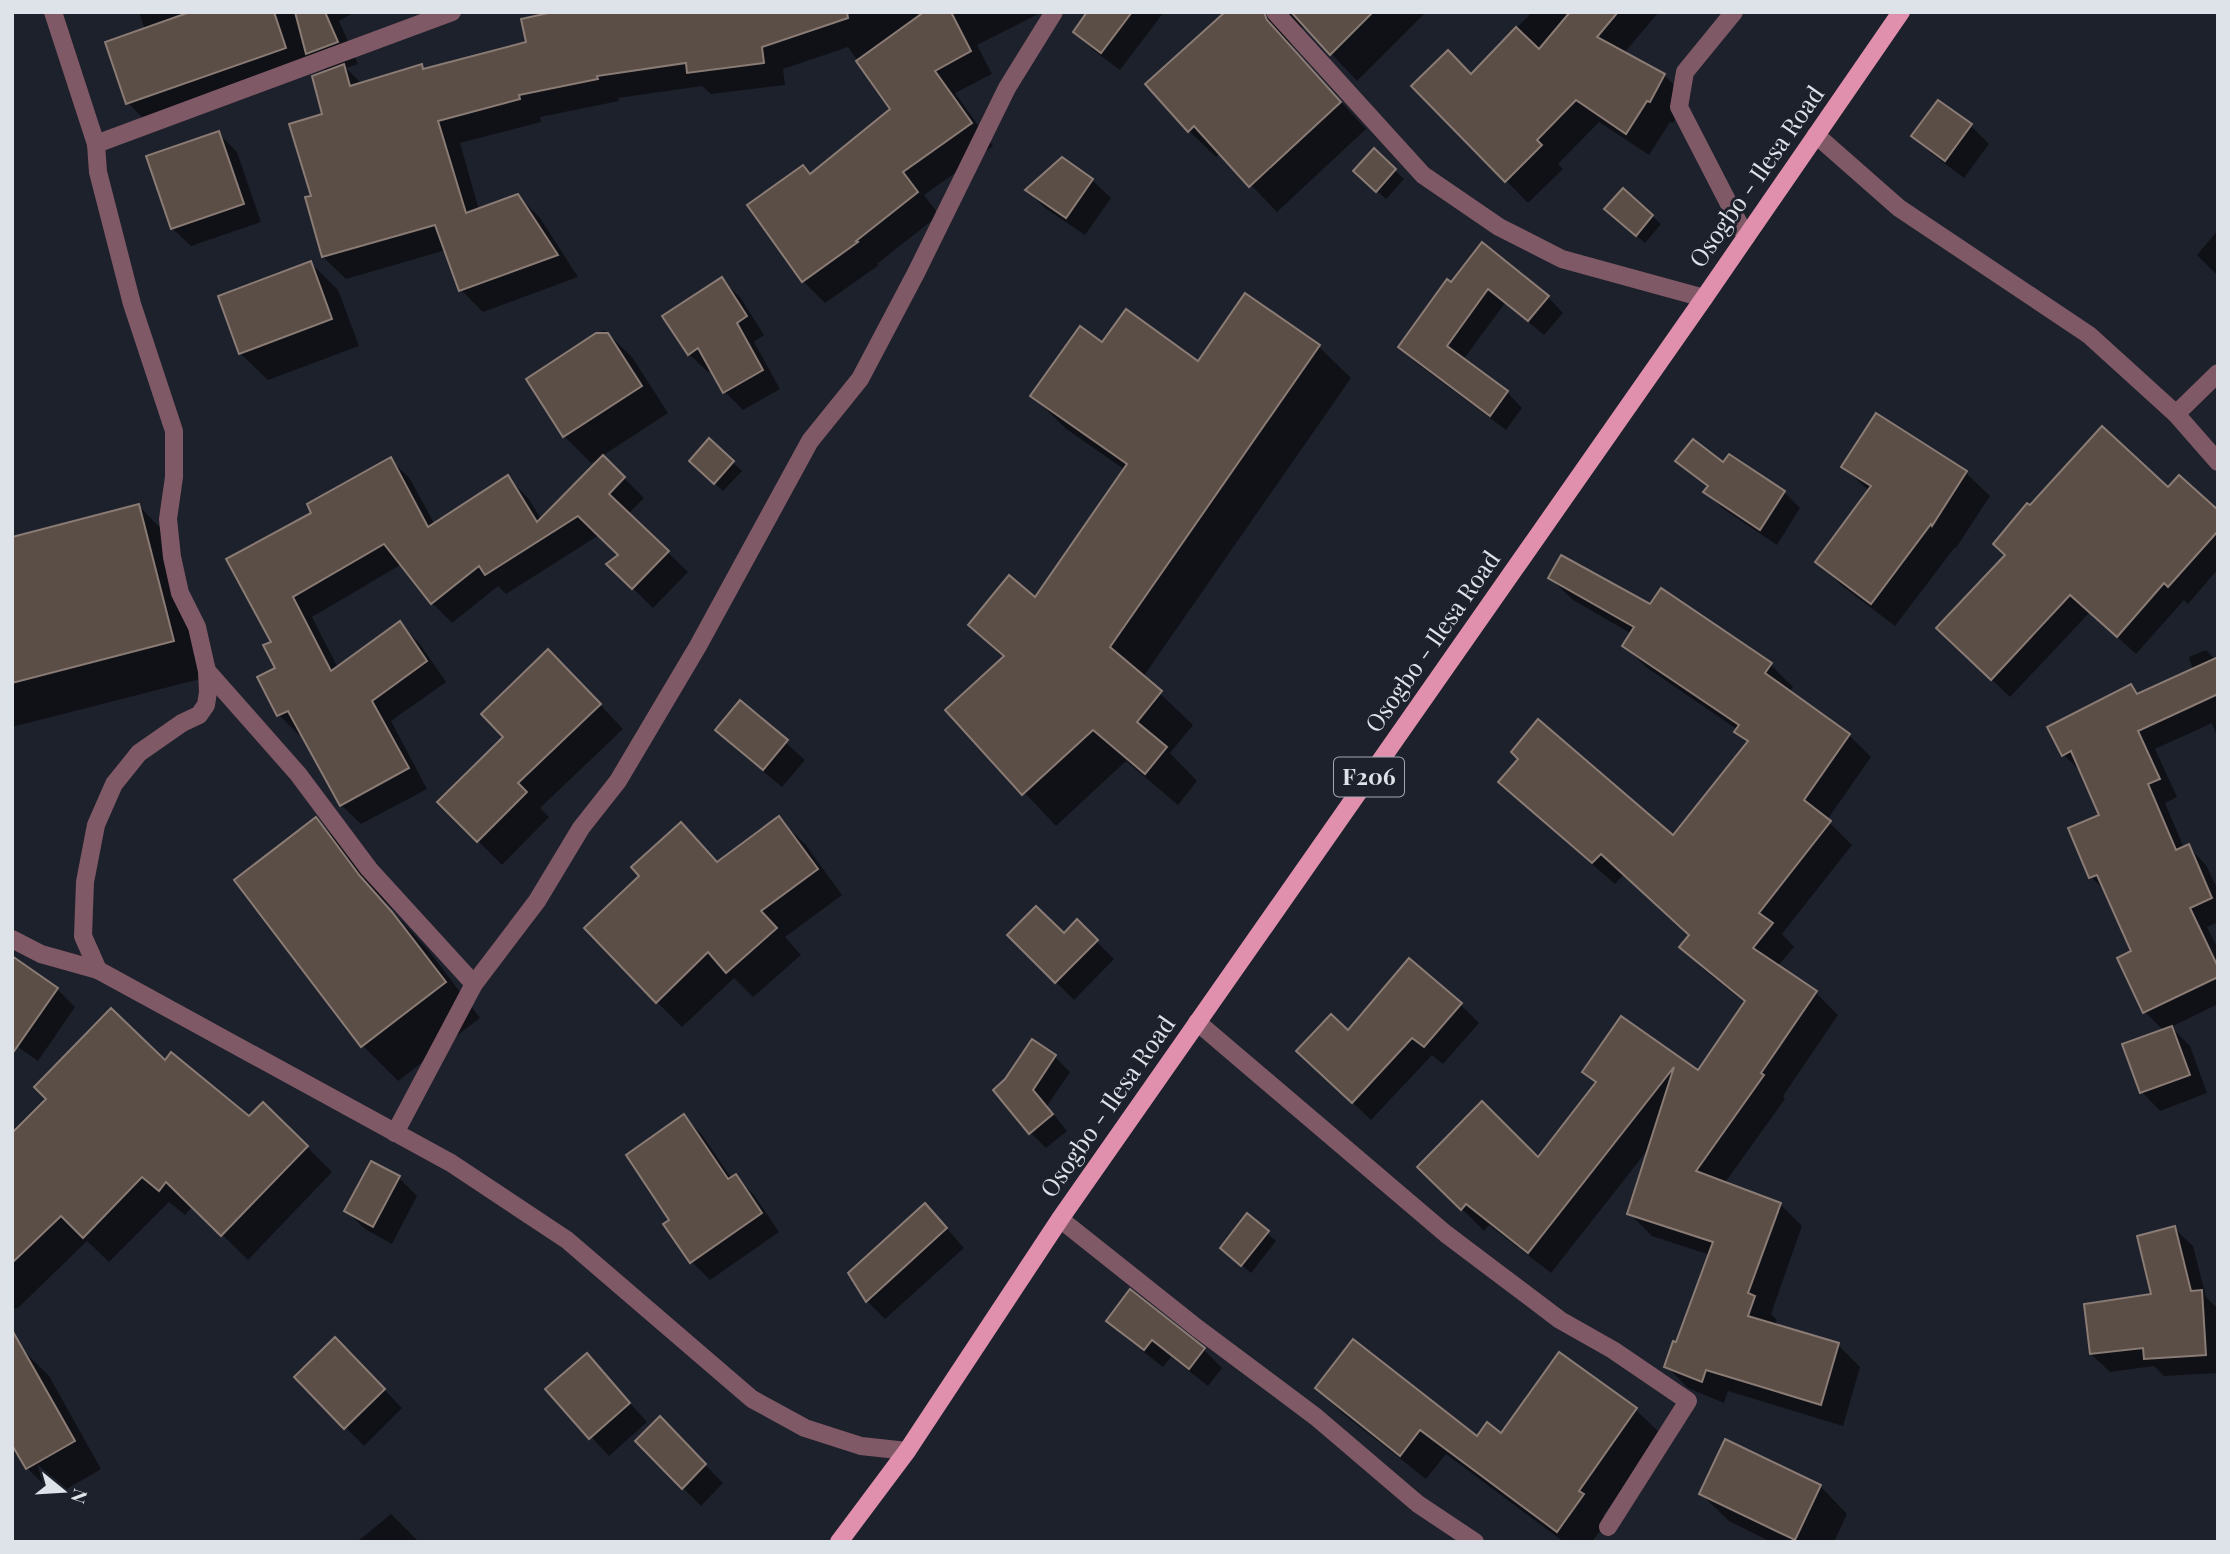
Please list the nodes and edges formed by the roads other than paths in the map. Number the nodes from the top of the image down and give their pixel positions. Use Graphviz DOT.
graph roads {
  1 [pos="53,12"];
  2 [pos="452,12"];
  3 [pos="1054,12"];
  4 [pos="1275,12"];
  5 [pos="1734,12"];
  6 [pos="1900,12"];
  7 [pos="1816,135"];
  8 [pos="96,144"];
  9 [pos="1746,237"];
  10 [pos="1704,298"];
  11 [pos="2218,373"];
  12 [pos="2176,414"];
  13 [pos="2218,462"];
  14 [pos="206,671"];
  15 [pos="12,939"];
  16 [pos="98,970"];
  17 [pos="474,984"];
  18 [pos="1197,1022"];
  19 [pos="395,1133"];
  20 [pos="1060,1219"];
  21 [pos="907,1451"];
  22 [pos="1608,1527"];
  23 [pos="839,1542"];
  24 [pos="1475,1542"];
  1 -- 8 [label="street"];
  2 -- 8 [label="street"];
  3 -- 17 [label="street"];
  4 -- 10 [label="street"];
  5 -- 9 [label="street"];
  6 -- 7 [label="main road, Osogbo - Ilesa Road / F206"];
  7 -- 9 [label="main road, Osogbo - Ilesa Road / F206"];
  7 -- 12 [label="street"];
  8 -- 14 [label="street"];
  9 -- 10 [label="main road, Osogbo - Ilesa Road / F206"];
  10 -- 18 [label="main road, Osogbo - Ilesa Road / F206"];
  11 -- 12 [label="street"];
  12 -- 13 [label="street"];
  14 -- 16 [label="street"];
  14 -- 17 [label="street"];
  15 -- 16 [label="street"];
  16 -- 19 [label="street"];
  17 -- 19 [label="street"];
  18 -- 20 [label="main road, Osogbo - Ilesa Road / F206"];
  18 -- 22 [label="street"];
  19 -- 21 [label="street"];
  20 -- 21 [label="main road, Osogbo - Ilesa Road / F206"];
  20 -- 24 [label="street"];
  21 -- 23 [label="main road, Osogbo - Ilesa Road / F206"];
}
